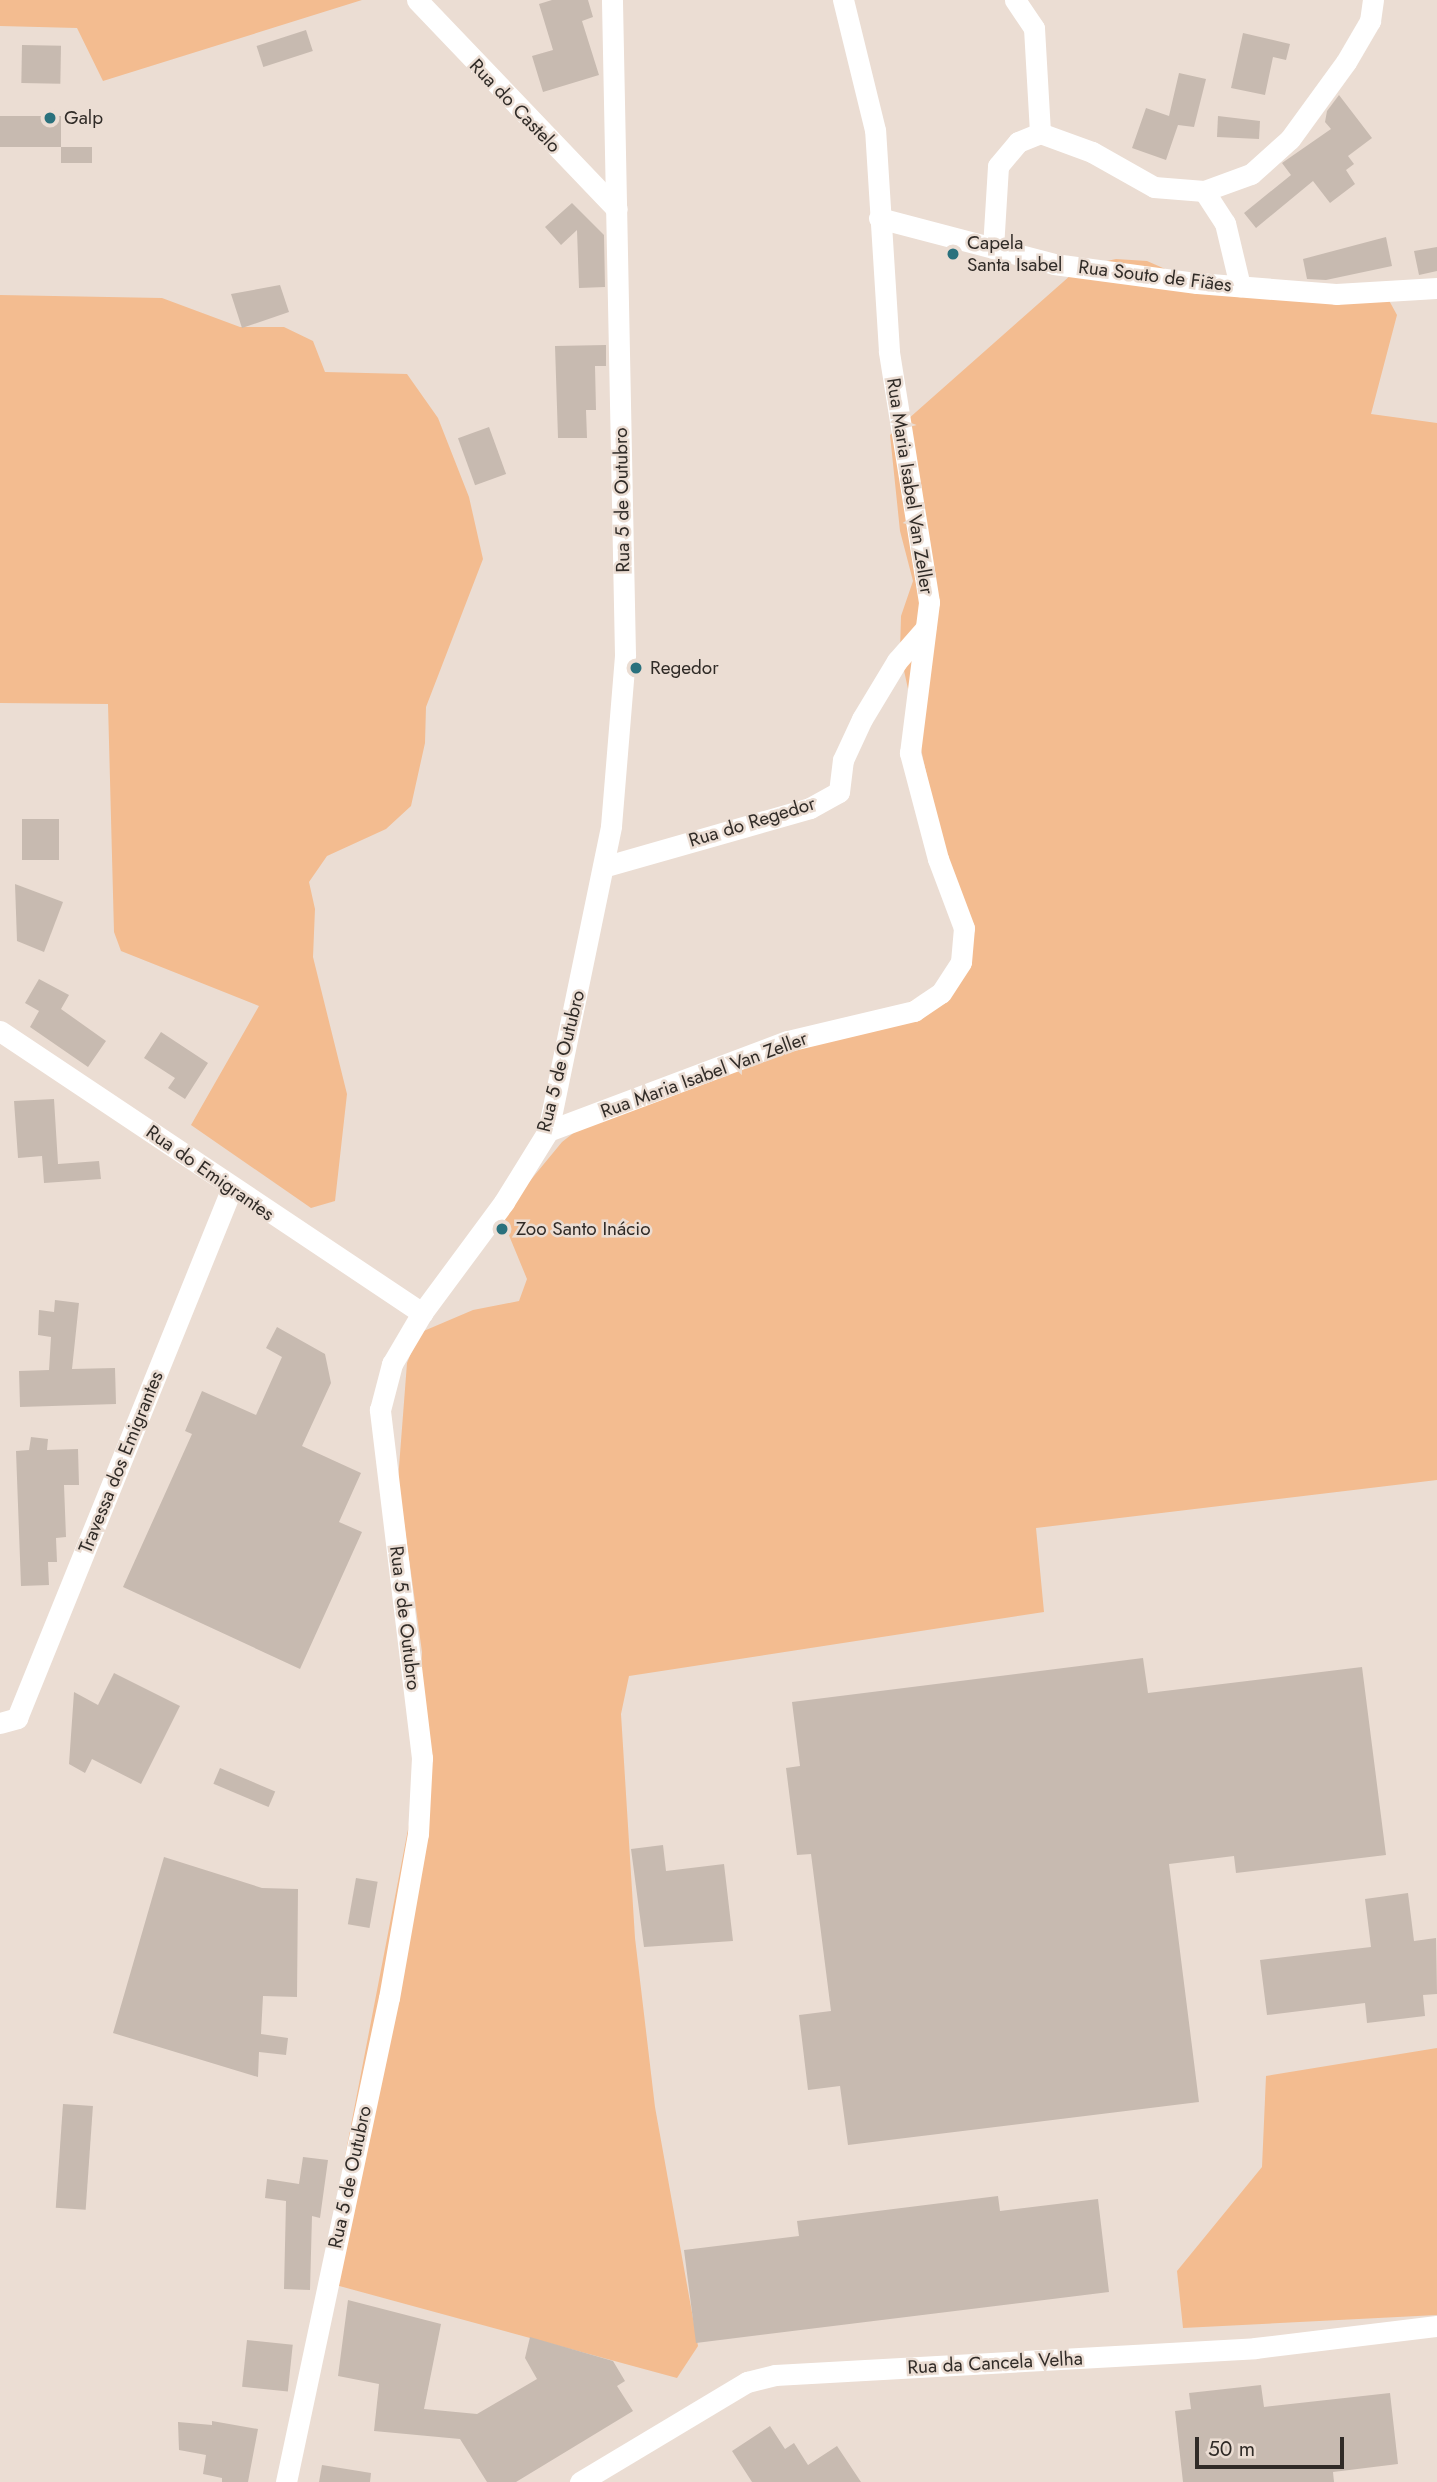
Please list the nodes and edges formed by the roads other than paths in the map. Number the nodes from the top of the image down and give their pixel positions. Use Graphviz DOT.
graph roads {
  1 [pos="417,0"];
  2 [pos="612,0"];
  3 [pos="844,0"];
  4 [pos="1015,0"];
  5 [pos="1373,0"];
  6 [pos="1040,133"];
  7 [pos="1204,191"];
  8 [pos="617,209"];
  9 [pos="879,218"];
  10 [pos="993,248"];
  11 [pos="1240,286"];
  12 [pos="1437,288"];
  13 [pos="925,629"];
  14 [pos="603,867"];
  15 [pos="0,1031"];
  16 [pos="548,1131"];
  17 [pos="231,1190"];
  18 [pos="422,1314"];
  19 [pos="0,1723"];
  20 [pos="1437,2326"];
  21 [pos="286,2482"];
  22 [pos="580,2482"];
  1 -- 8 [label="street, Rua do Castelo"];
  2 -- 8 [label="street, Rua 5 de Outubro"];
  3 -- 9 [label="street, Rua Maria Isabel Van Zeller"];
  4 -- 6 [label="street"];
  5 -- 7 [label="street"];
  6 -- 7 [label="street"];
  6 -- 10 [label="street"];
  7 -- 11 [label="street"];
  8 -- 14 [label="street, Rua 5 de Outubro"];
  9 -- 10 [label="street, Rua Souto de Fiães"];
  9 -- 13 [label="street, Rua Maria Isabel Van Zeller"];
  10 -- 11 [label="street, Rua Souto de Fiães"];
  11 -- 12 [label="street, Rua Souto de Fiães"];
  13 -- 14 [label="street, Rua do Regedor"];
  13 -- 16 [label="street, Rua Maria Isabel Van Zeller"];
  14 -- 16 [label="street, Rua 5 de Outubro"];
  15 -- 17 [label="street, Rua do Emigrantes"];
  16 -- 18 [label="street, Rua 5 de Outubro"];
  17 -- 18 [label="street, Rua do Emigrantes"];
  17 -- 19 [label="street, Travessa dos Emigrantes"];
  18 -- 21 [label="street, Rua 5 de Outubro"];
  20 -- 22 [label="street, Rua da Cancela Velha"];
}
